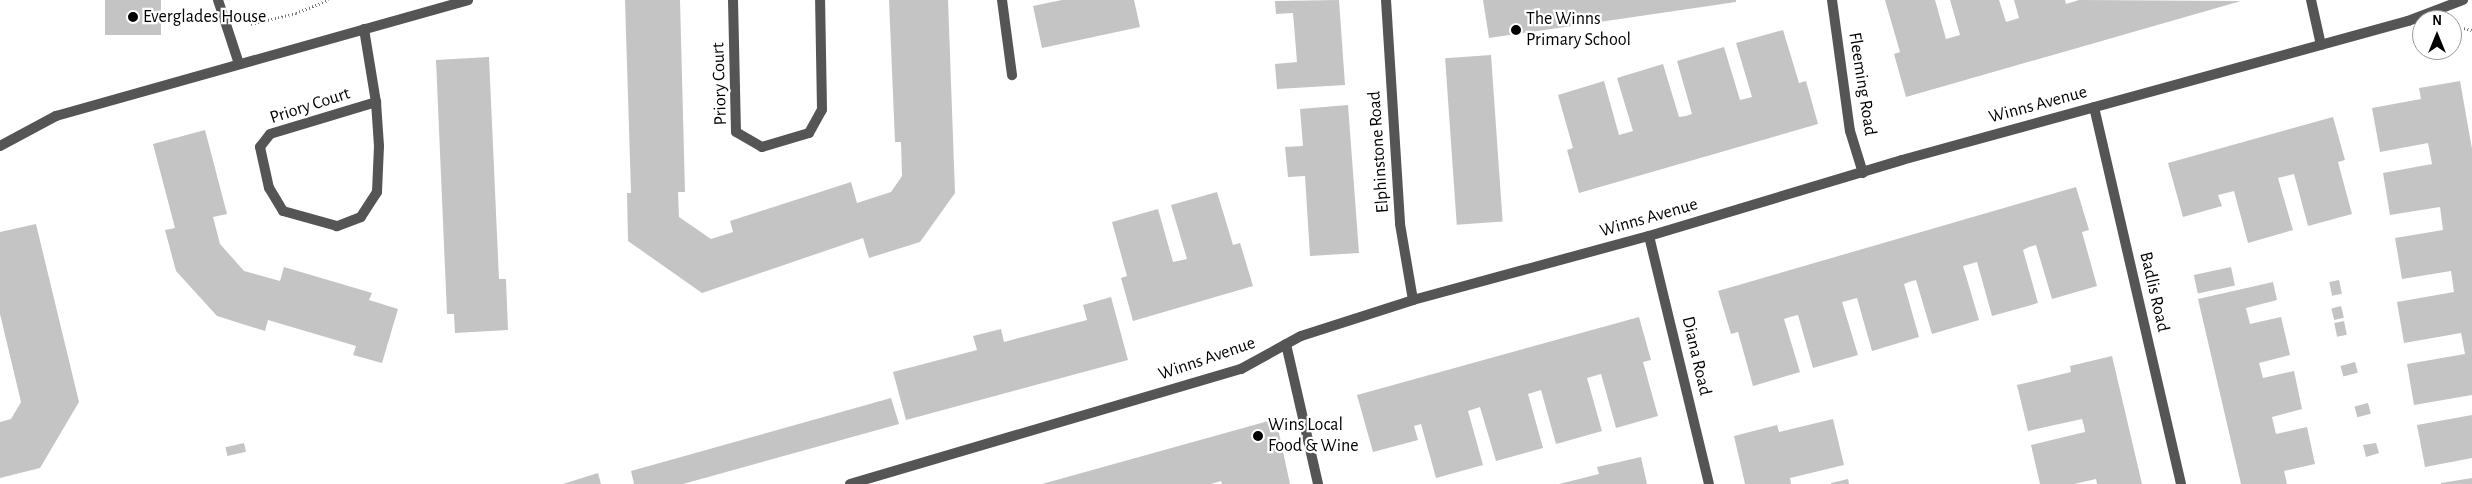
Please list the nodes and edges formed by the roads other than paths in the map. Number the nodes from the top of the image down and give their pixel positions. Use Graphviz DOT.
graph roads {
  1 [pos="218,0"];
  2 [pos="468,0"];
  3 [pos="733,0"];
  4 [pos="820,0"];
  5 [pos="1002,0"];
  6 [pos="1386,0"];
  7 [pos="1832,0"];
  8 [pos="2311,0"];
  9 [pos="2463,0"];
  10 [pos="364,29"];
  11 [pos="2321,45"];
  12 [pos="238,64"];
  13 [pos="1012,75"];
  14 [pos="376,102"];
  15 [pos="2094,107"];
  16 [pos="0,146"];
  17 [pos="1863,172"];
  18 [pos="1649,236"];
  19 [pos="1413,300"];
  20 [pos="1286,344"];
  21 [pos="850,484"];
  22 [pos="1318,484"];
  23 [pos="1709,484"];
  24 [pos="2181,484"];
  1 -- 12 [label="street"];
  2 -- 10 [label="street"];
  3 -- 4 [label="street, Priory Court"];
  5 -- 13 [label="street"];
  6 -- 19 [label="street, Elphinstone Road"];
  7 -- 17 [label="street, Fleeming Road"];
  8 -- 11 [label="street"];
  9 -- 11 [label="street, Winns Avenue"];
  10 -- 12 [label="street"];
  10 -- 14 [label="street, Priory Court"];
  11 -- 15 [label="street, Winns Avenue"];
  12 -- 16 [label="street"];
  14 -- 14 [label="street, Priory Court"];
  15 -- 17 [label="street, Winns Avenue"];
  15 -- 24 [label="street, Badlis Road"];
  17 -- 18 [label="street, Winns Avenue"];
  18 -- 19 [label="street, Winns Avenue"];
  18 -- 23 [label="street, Diana Road"];
  19 -- 20 [label="street, Winns Avenue"];
  20 -- 21 [label="street, Winns Avenue"];
  20 -- 22 [label="street"];
}
